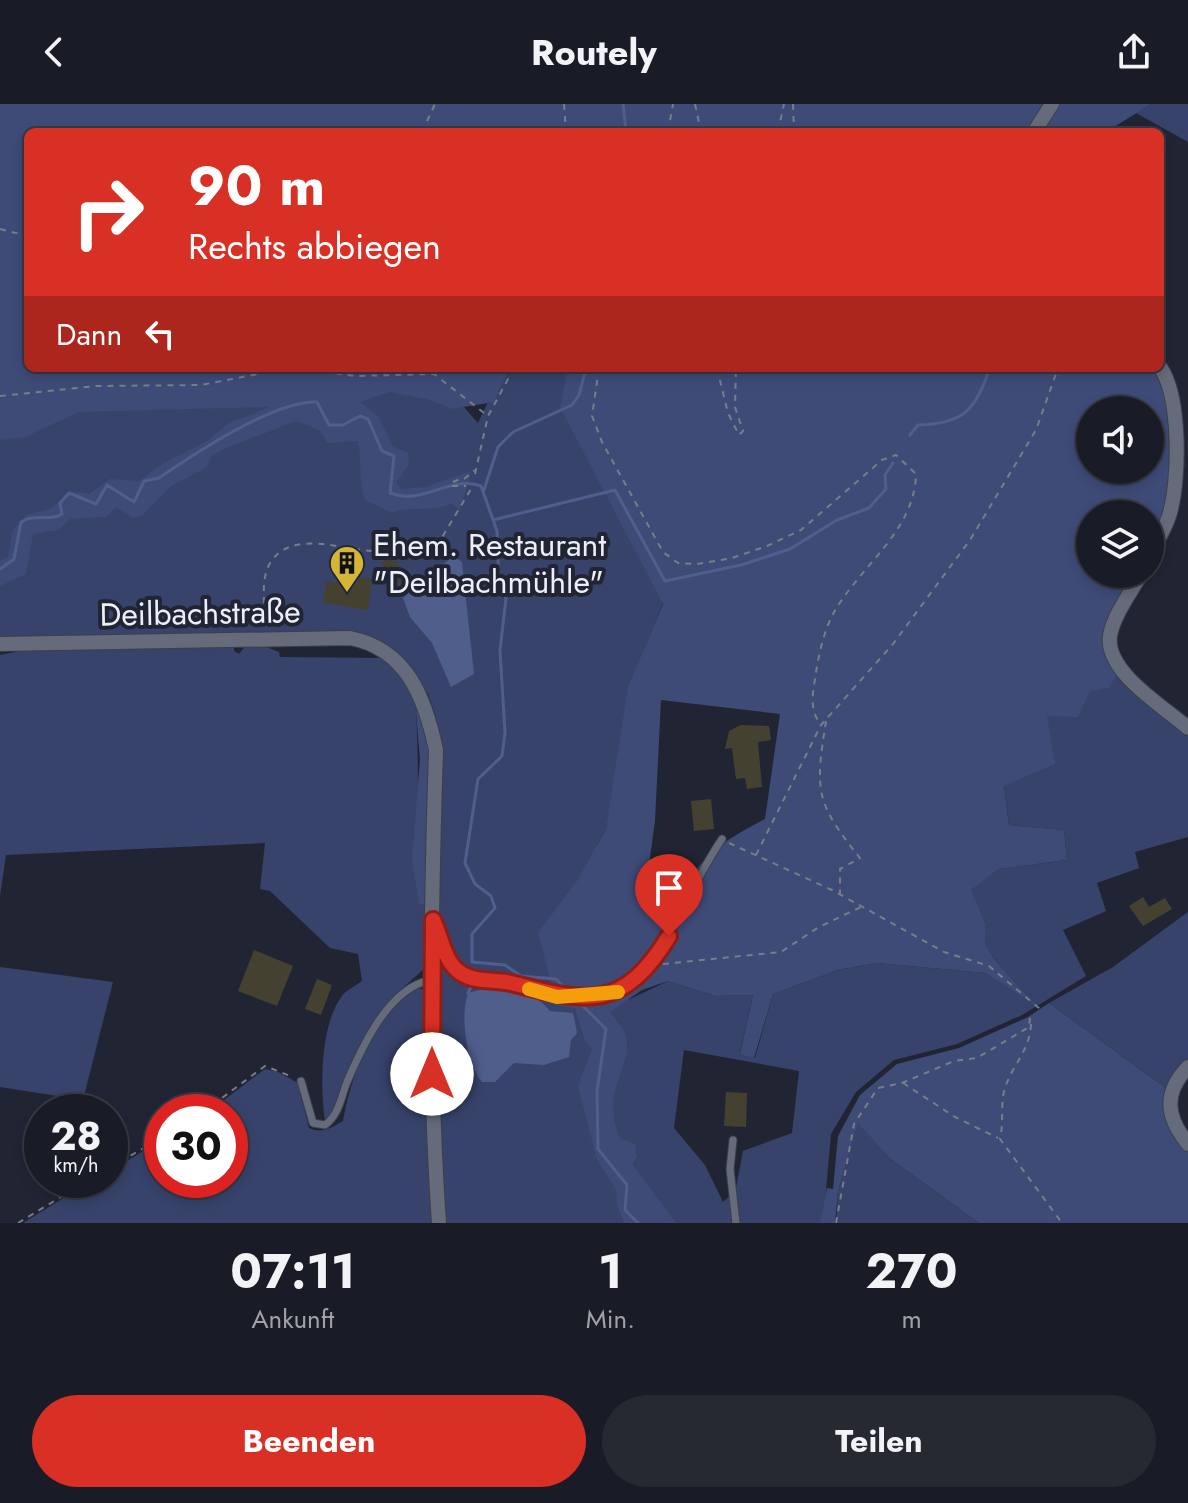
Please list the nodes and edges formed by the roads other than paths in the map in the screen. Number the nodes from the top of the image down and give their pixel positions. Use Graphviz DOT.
graph roads {
  1 [pos="1052,104"];
  2 [pos="1037,128"];
  3 [pos="1162,372"];
  4 [pos="1164,526"];
  5 [pos="1134,588"];
  6 [pos="0,644"];
  7 [pos="1188,728"];
  8 [pos="722,839"];
  9 [pos="433,920"];
  10 [pos="433,980"];
  11 [pos="1188,1067"];
  12 [pos="301,1081"];
  13 [pos="733,1140"];
  14 [pos="1188,1144"];
  15 [pos="439,1223"];
  16 [pos="736,1223"];
  1 -- 2 [label="street"];
  3 -- 4 [label="street"];
  5 -- 7 [label="street"];
  6 -- 9 [label="street, Deilbachstraße"];
  8 -- 9 [label="lane"];
  9 -- 10 [label="street, Deilbachstraße"];
  10 -- 12 [label="lane"];
  10 -- 15 [label="street, Deilbachstraße"];
  11 -- 14 [label="street"];
  13 -- 16 [label="lane"];
}
